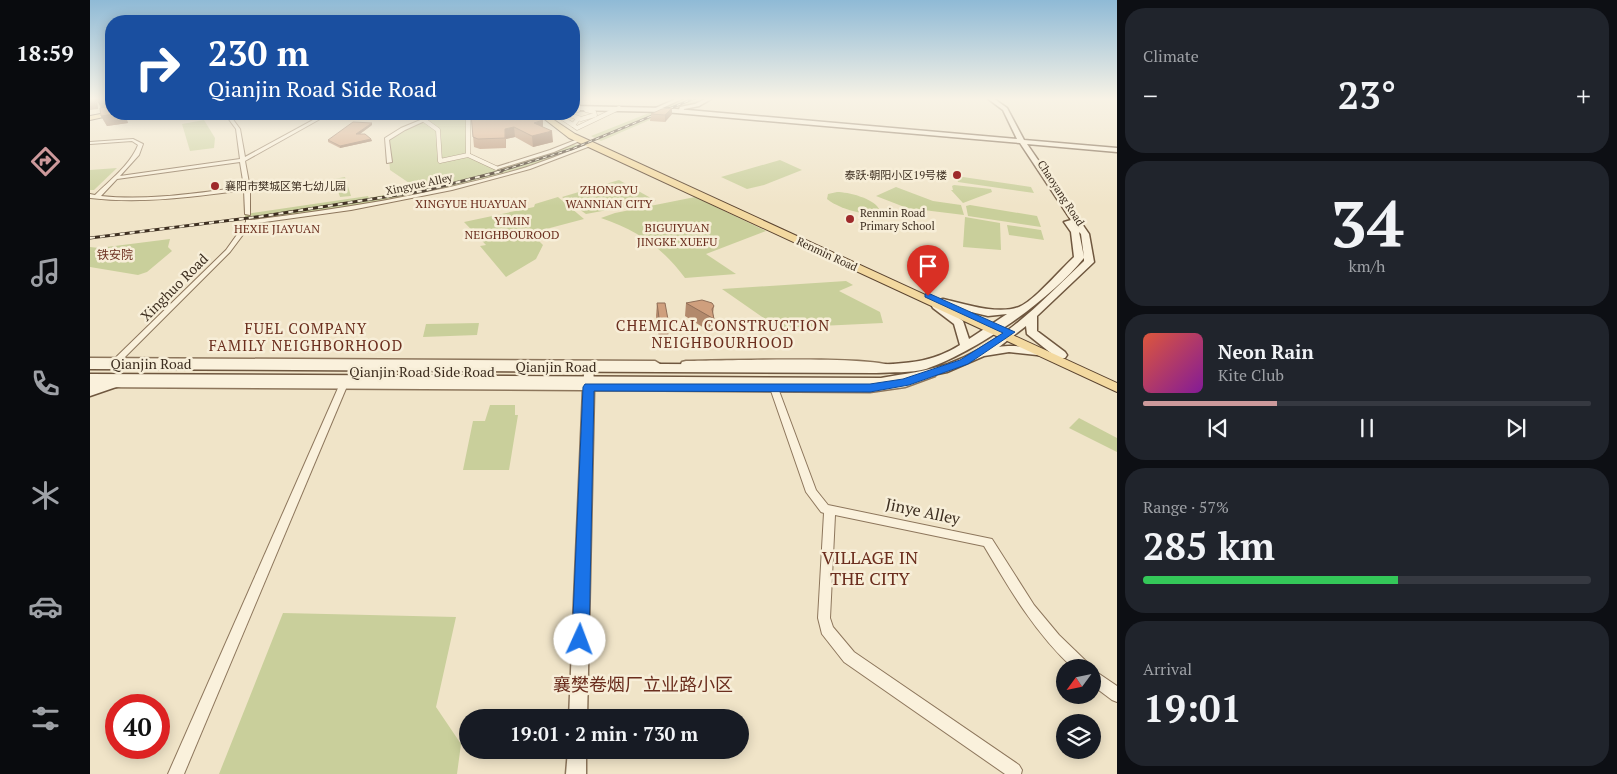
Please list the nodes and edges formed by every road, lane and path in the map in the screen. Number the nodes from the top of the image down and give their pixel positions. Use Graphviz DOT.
graph roads {
  1 [pos="239,134"];
  2 [pos="290,134"];
  3 [pos="395,134"];
  4 [pos="438,134"];
  5 [pos="467,134"];
  6 [pos="570,134"];
  7 [pos="576,134"];
  8 [pos="953,134"];
  9 [pos="961,134"];
  10 [pos="1016,134"];
  11 [pos="580,140"];
  12 [pos="1018,140"];
  13 [pos="90,143"];
  14 [pos="591,145"];
  15 [pos="1117,148"];
  16 [pos="468,155"];
  17 [pos="243,160"];
  18 [pos="389,162"];
  19 [pos="496,168"];
  20 [pos="115,178"];
  21 [pos="247,188"];
  22 [pos="93,197"];
  23 [pos="248,219"];
  24 [pos="940,304"];
  25 [pos="1027,312"];
  26 [pos="1000,332"];
  27 [pos="966,347"];
  28 [pos="978,353"];
  29 [pos="1042,354"];
  30 [pos="1061,355"];
  31 [pos="90,361"];
  32 [pos="114,363"];
  33 [pos="891,368"];
  34 [pos="933,373"];
  35 [pos="140,378"];
  36 [pos="589,379"];
  37 [pos="92,380"];
  38 [pos="1117,380"];
  39 [pos="345,382"];
  40 [pos="114,383"];
  41 [pos="774,388"];
  42 [pos="1117,388"];
  43 [pos="830,510"];
  44 [pos="1073,659"];
  45 [pos="1101,683"];
  46 [pos="1117,695"];
  47 [pos="578,709"];
  48 [pos="577,759"];
  49 [pos="176,774"];
  50 [pos="576,774"];
  51 [pos="1013,774"];
  1 -- 17 [label="street"];
  2 -- 17 [label="street"];
  3 -- 18 [label="street"];
  4 -- 16 [label="street"];
  5 -- 16 [label="street"];
  6 -- 11 [label="main road, Renmin Road"];
  7 -- 24 [label="main road, Renmin Road"];
  8 -- 12 [label="main road"];
  9 -- 12 [label="main road"];
  10 -- 12 [label="main road, Chaoyang Road"];
  11 -- 14 [label="main road, Renmin Road"];
  11 -- 19 [label="street"];
  12 -- 15 [label="main road"];
  12 -- 15 [label="main road"];
  12 -- 25 [label="main road, Chaoyang Road"];
  13 -- 20 [label="street"];
  14 -- 23 [label="street, Xingyue Alley"];
  14 -- 24 [label="main road, Renmin Road"];
  16 -- 19 [label="street"];
  17 -- 20 [label="street"];
  17 -- 21 [label="street"];
  20 -- 22 [label="street"];
  21 -- 22 [label="street"];
  21 -- 23 [label="street"];
  23 -- 32 [label="street, Xinghuo Road"];
  24 -- 25 [label="main road"];
  24 -- 26 [label="main road, Renmin Road"];
  24 -- 27 [label="main road"];
  25 -- 26 [label="main road, Chaoyang Road"];
  25 -- 26 [label="main road, Chaoyang Road"];
  25 -- 30 [label="main road"];
  26 -- 27 [label="main road, Qianjin Road"];
  26 -- 28 [label="main road, Qianjin Road"];
  26 -- 29 [label="main road, Renmin Road"];
  26 -- 30 [label="main road, Renmin Road"];
  27 -- 33 [label="main road, Qianjin Road"];
  28 -- 29 [label="main road"];
  28 -- 34 [label="main road, Qianjin Road"];
  29 -- 42 [label="main road, Renmin Road"];
  30 -- 38 [label="main road, Renmin Road"];
  31 -- 32 [label="street, Qianjin Road Side Road"];
  32 -- 33 [label="street, Qianjin Road Side Road"];
  32 -- 36 [label="main road, Qianjin Road"];
  32 -- 37 [label="main road"];
  33 -- 36 [label="main road, Qianjin Road"];
  34 -- 36 [label="main road, Qianjin Road"];
  34 -- 41 [label="street"];
  35 -- 37 [label="main road, Qianjin Road"];
  35 -- 39 [label="main road, Qianjin Road"];
  35 -- 40 [label="main road"];
  36 -- 39 [label="main road, Qianjin Road"];
  36 -- 41 [label="street"];
  36 -- 47 [label="street"];
  37 -- 40 [label="main road"];
  39 -- 40 [label="street, Qianjin Road Side Road"];
  39 -- 49 [label="street"];
  41 -- 43 [label="street"];
  43 -- 44 [label="street, Jinye Alley"];
  43 -- 51 [label="street"];
  45 -- 46 [label="street"];
  48 -- 50 [label="street"];
}
